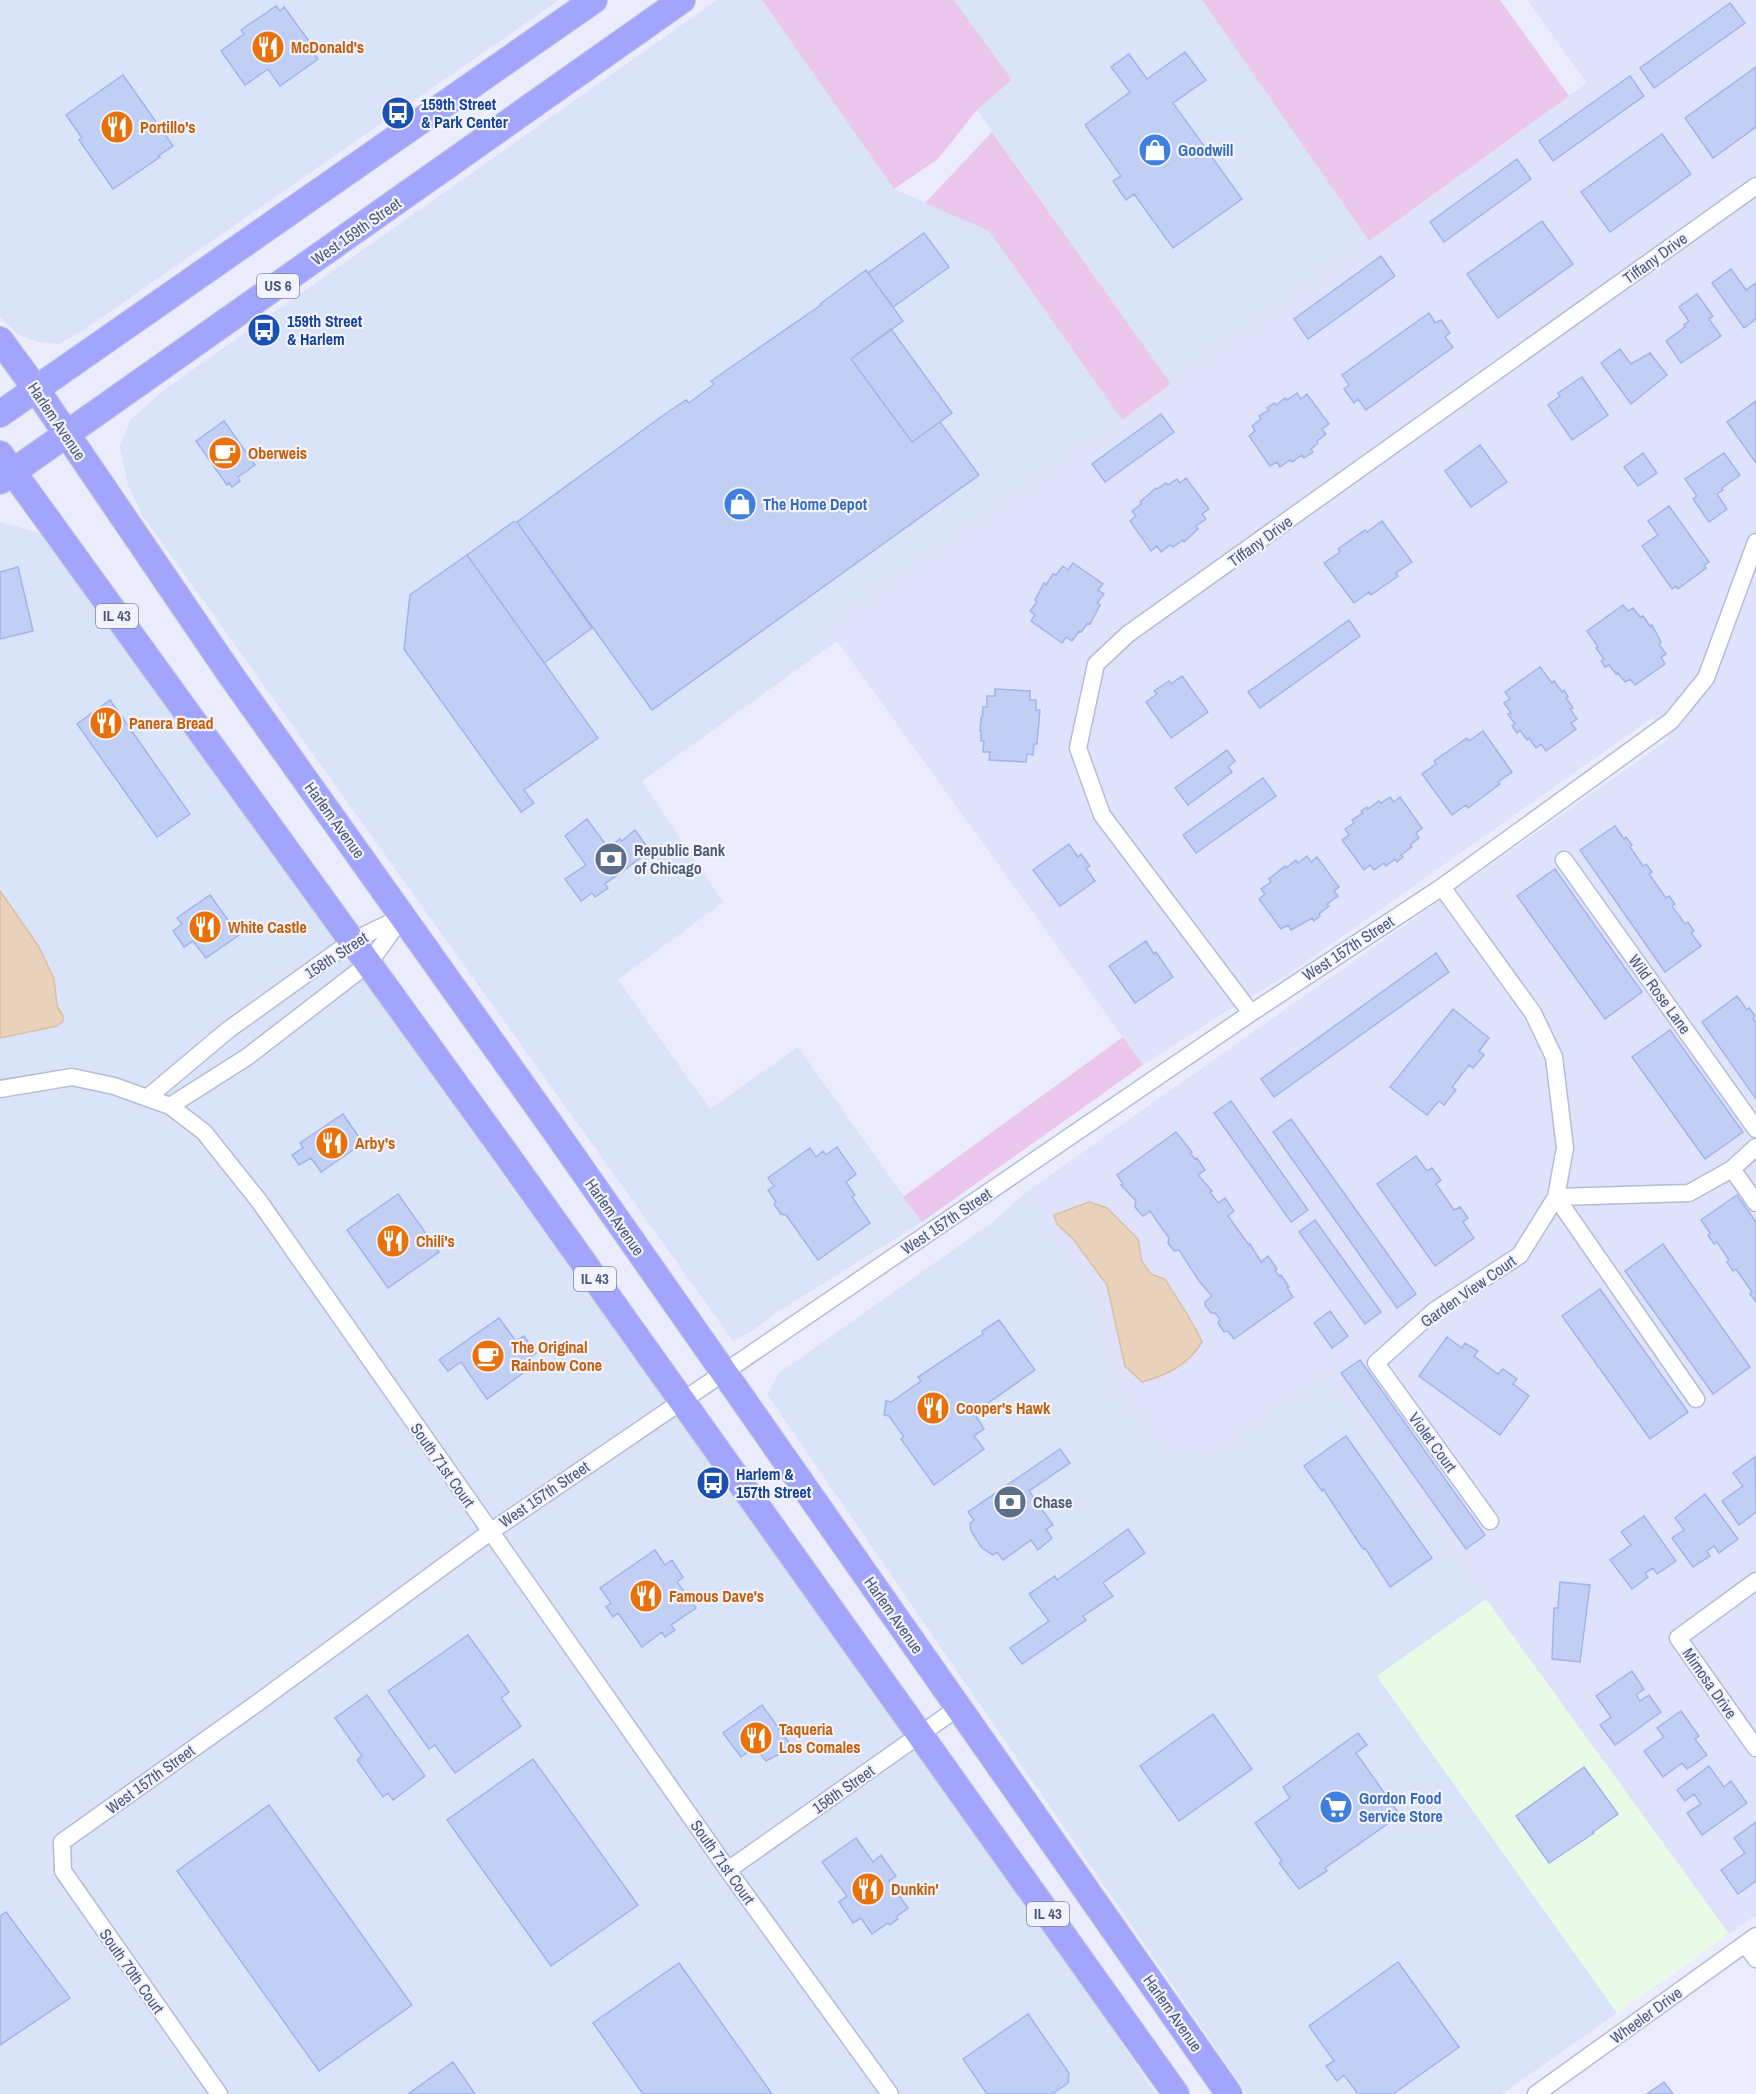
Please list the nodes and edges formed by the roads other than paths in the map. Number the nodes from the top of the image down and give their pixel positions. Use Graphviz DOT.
graph roads {
  1 [pos="594,0"];
  2 [pos="682,0"];
  3 [pos="1756,186"];
  4 [pos="0,340"];
  5 [pos="36,389"];
  6 [pos="0,414"];
  7 [pos="67,435"];
  8 [pos="4,469"];
  9 [pos="1756,542"];
  10 [pos="1564,860"];
  11 [pos="1442,887"];
  12 [pos="404,916"];
  13 [pos="352,941"];
  14 [pos="369,963"];
  15 [pos="1251,1013"];
  16 [pos="0,1089"];
  17 [pos="147,1098"];
  18 [pos="170,1106"];
  19 [pos="1756,1129"];
  20 [pos="1756,1147"];
  21 [pos="1732,1169"];
  22 [pos="1556,1197"];
  23 [pos="1756,1203"];
  24 [pos="1376,1363"];
  25 [pos="724,1372"];
  26 [pos="1696,1399"];
  27 [pos="682,1400"];
  28 [pos="1490,1521"];
  29 [pos="490,1532"];
  30 [pos="1756,1581"];
  31 [pos="959,1707"];
  32 [pos="920,1735"];
  33 [pos="1756,1748"];
  34 [pos="62,1842"];
  35 [pos="728,1870"];
  36 [pos="1750,1940"];
  37 [pos="1756,1959"];
  38 [pos="219,2094"];
  39 [pos="890,2094"];
  40 [pos="1176,2094"];
  41 [pos="1229,2094"];
  42 [pos="1536,2094"];
  1 -- 5 [label="main road"];
  2 -- 7 [label="main road, West 159th Street / US 6"];
  3 -- 15 [label="street, Tiffany Drive"];
  4 -- 5 [label="main road, Harlem Avenue / IL 43"];
  5 -- 6 [label="main road"];
  5 -- 7 [label="main road, Harlem Avenue / IL 43"];
  7 -- 8 [label="main road, West 159th Street / US 6"];
  7 -- 12 [label="main road, Harlem Avenue / IL 43"];
  8 -- 13 [label="main road, IL 43"];
  9 -- 11 [label="street, West 157th Street"];
  10 -- 19 [label="street, Wild Rose Lane"];
  11 -- 15 [label="street, West 157th Street"];
  11 -- 22 [label="street, Garden View Court"];
  12 -- 13 [label="street, 158th Street"];
  12 -- 14 [label="street, 158th Street"];
  12 -- 25 [label="main road, Harlem Avenue / IL 43"];
  13 -- 14 [label="main road, IL 43"];
  13 -- 17 [label="street, 158th Street"];
  14 -- 18 [label="street, 158th Street"];
  14 -- 27 [label="main road, IL 43"];
  15 -- 25 [label="street, West 157th Street"];
  16 -- 17 [label="street, South 71st Court"];
  17 -- 18 [label="street, South 71st Court"];
  18 -- 29 [label="street, South 71st Court"];
  20 -- 21 [label="street"];
  21 -- 22 [label="street"];
  21 -- 23 [label="street"];
  22 -- 24 [label="street, Garden View Court"];
  22 -- 26 [label="street"];
  24 -- 28 [label="street, Violet Court"];
  25 -- 27 [label="street, West 157th Street"];
  25 -- 31 [label="main road, Harlem Avenue / IL 43"];
  27 -- 29 [label="street, West 157th Street"];
  27 -- 32 [label="main road, IL 43"];
  29 -- 34 [label="street, West 157th Street"];
  29 -- 35 [label="street, South 71st Court"];
  30 -- 33 [label="street, Mimosa Drive"];
  31 -- 32 [label="street, 156th Street"];
  31 -- 41 [label="main road, Harlem Avenue / IL 43"];
  32 -- 35 [label="street, 156th Street"];
  32 -- 40 [label="main road, IL 43"];
  34 -- 38 [label="street, South 70th Court"];
  35 -- 39 [label="street, South 71st Court"];
  36 -- 37 [label="street"];
  36 -- 42 [label="street, Wheeler Drive"];
}
